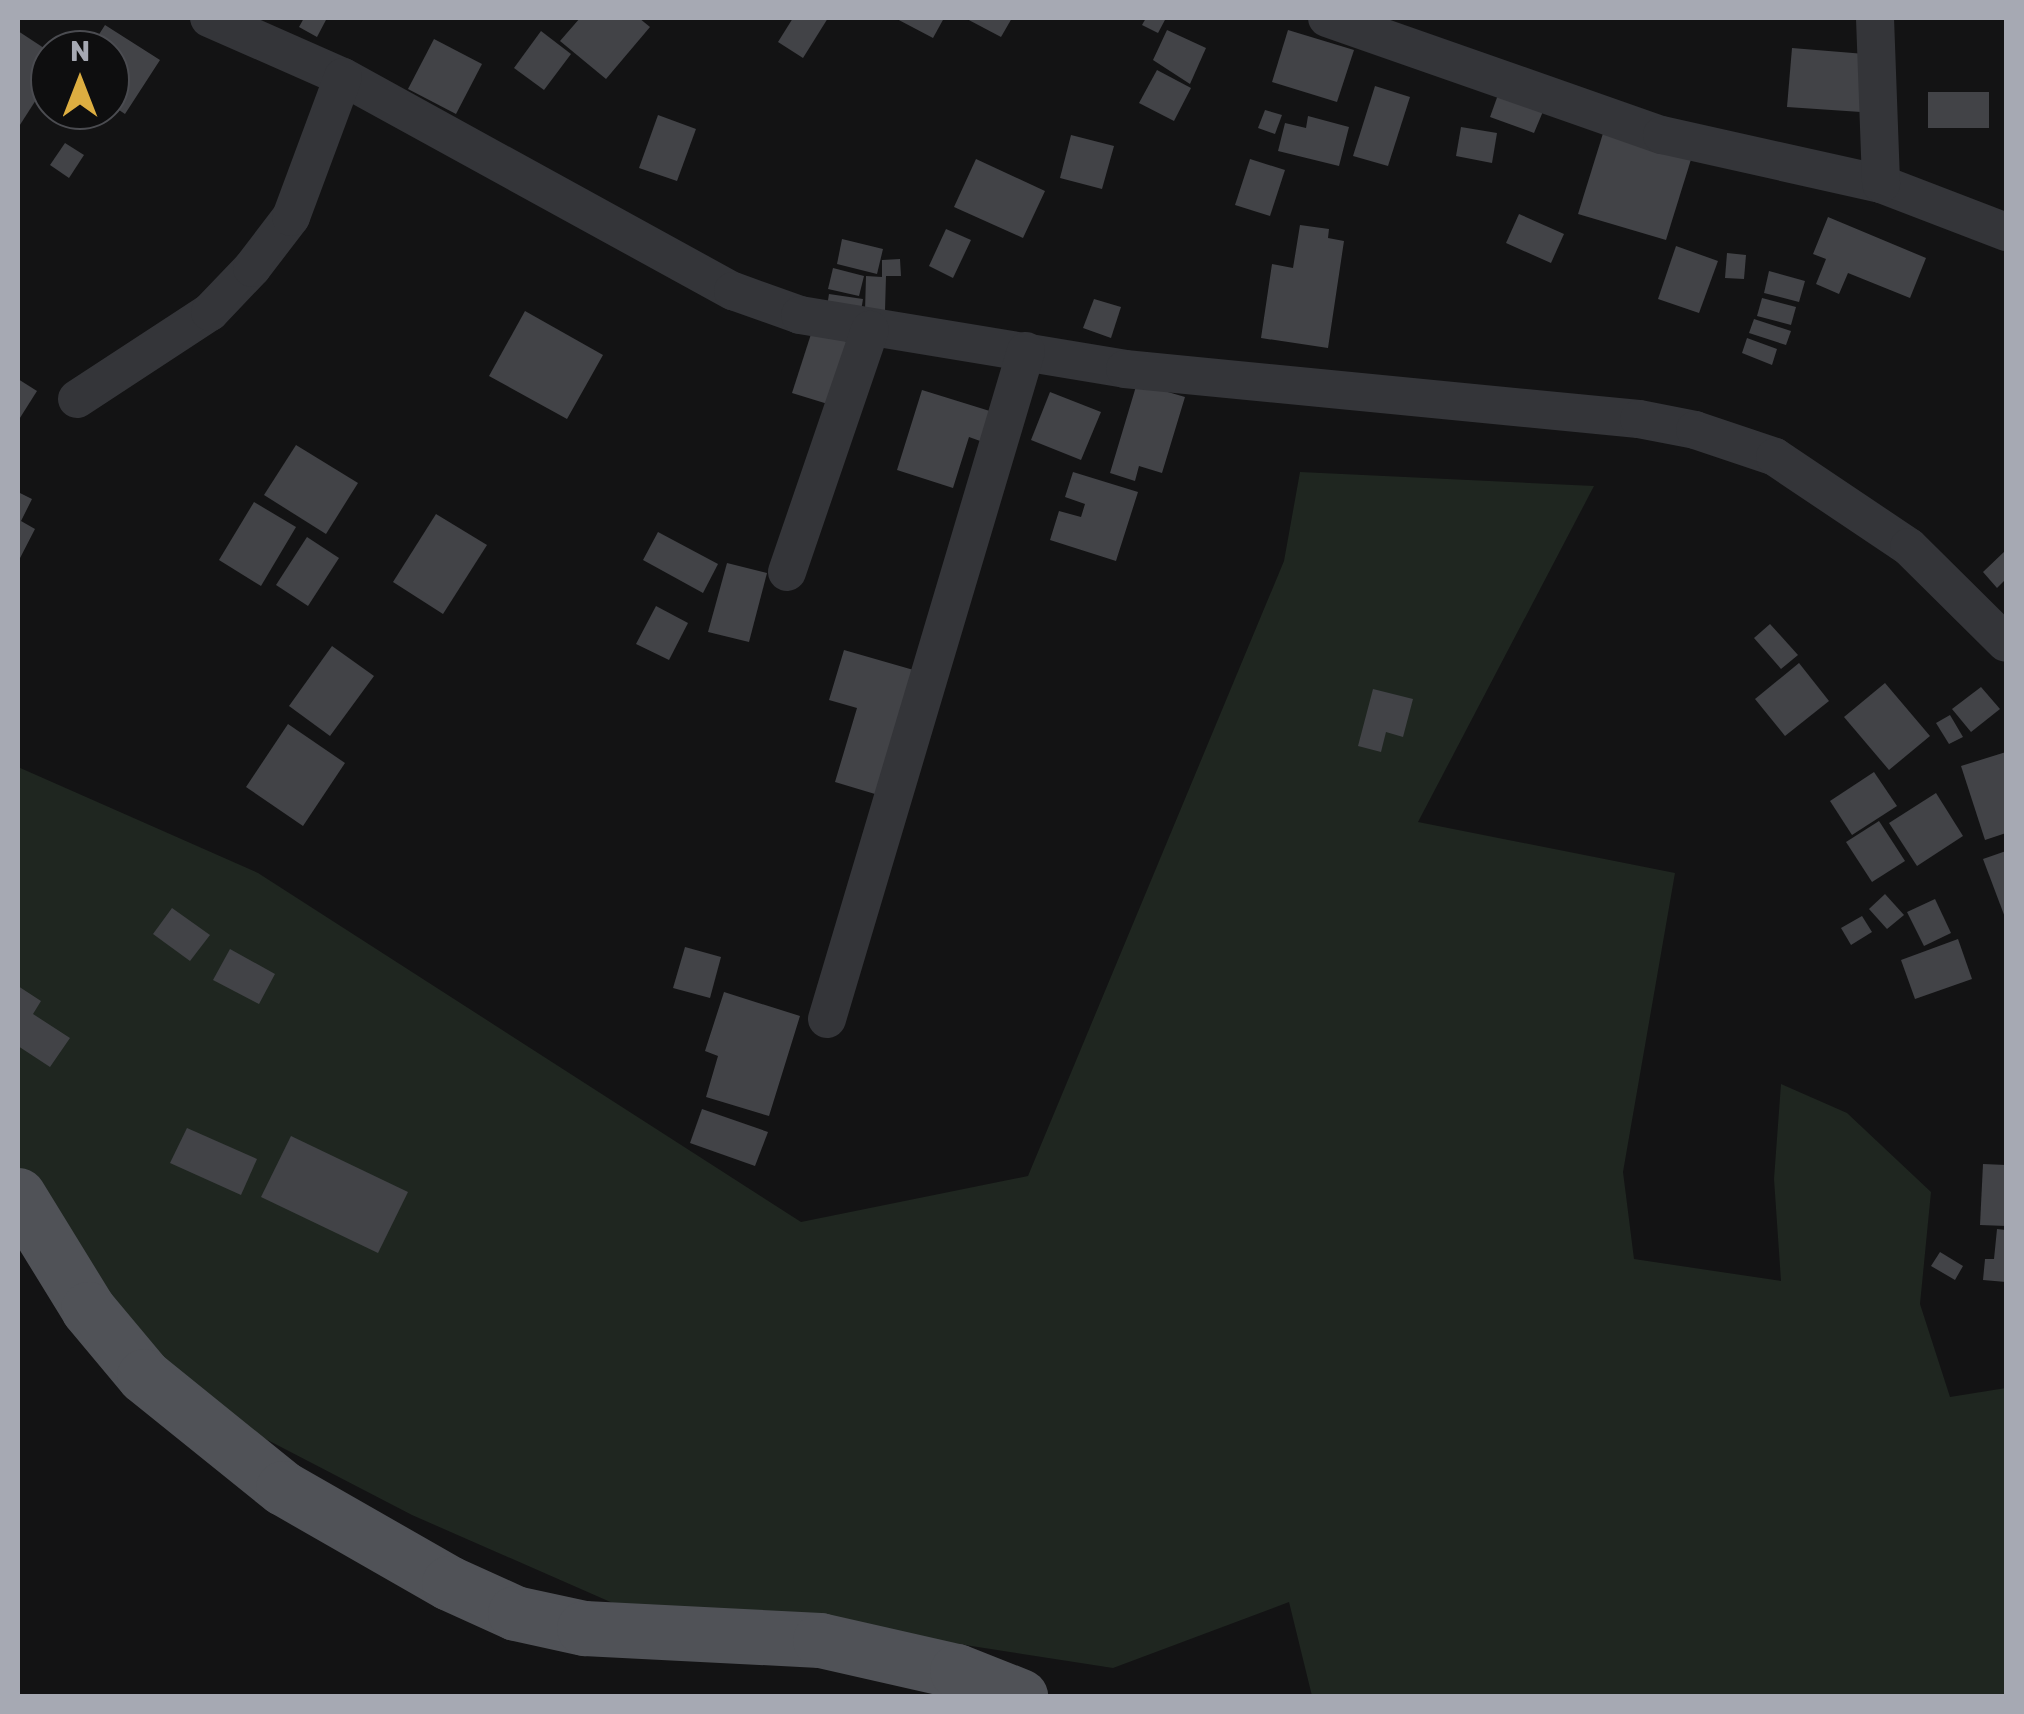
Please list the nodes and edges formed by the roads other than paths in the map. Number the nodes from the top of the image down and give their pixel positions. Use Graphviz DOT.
graph roads {
  1 [pos="209,18"];
  2 [pos="1327,18"];
  3 [pos="1875,18"];
  4 [pos="343,77"];
  5 [pos="1881,184"];
  6 [pos="2006,232"];
  7 [pos="870,330"];
  8 [pos="1026,351"];
  9 [pos="77,399"];
  10 [pos="787,572"];
  11 [pos="2006,643"];
  12 [pos="827,1019"];
  13 [pos="18,1195"];
  14 [pos="1020,1696"];
  1 -- 4 [label="street"];
  2 -- 5 [label="street"];
  3 -- 5 [label="street"];
  4 -- 7 [label="street"];
  4 -- 9 [label="street"];
  5 -- 6 [label="street"];
  7 -- 8 [label="street"];
  7 -- 10 [label="street"];
  8 -- 11 [label="street"];
  8 -- 12 [label="street"];
  13 -- 14 [label="main road"];
}
